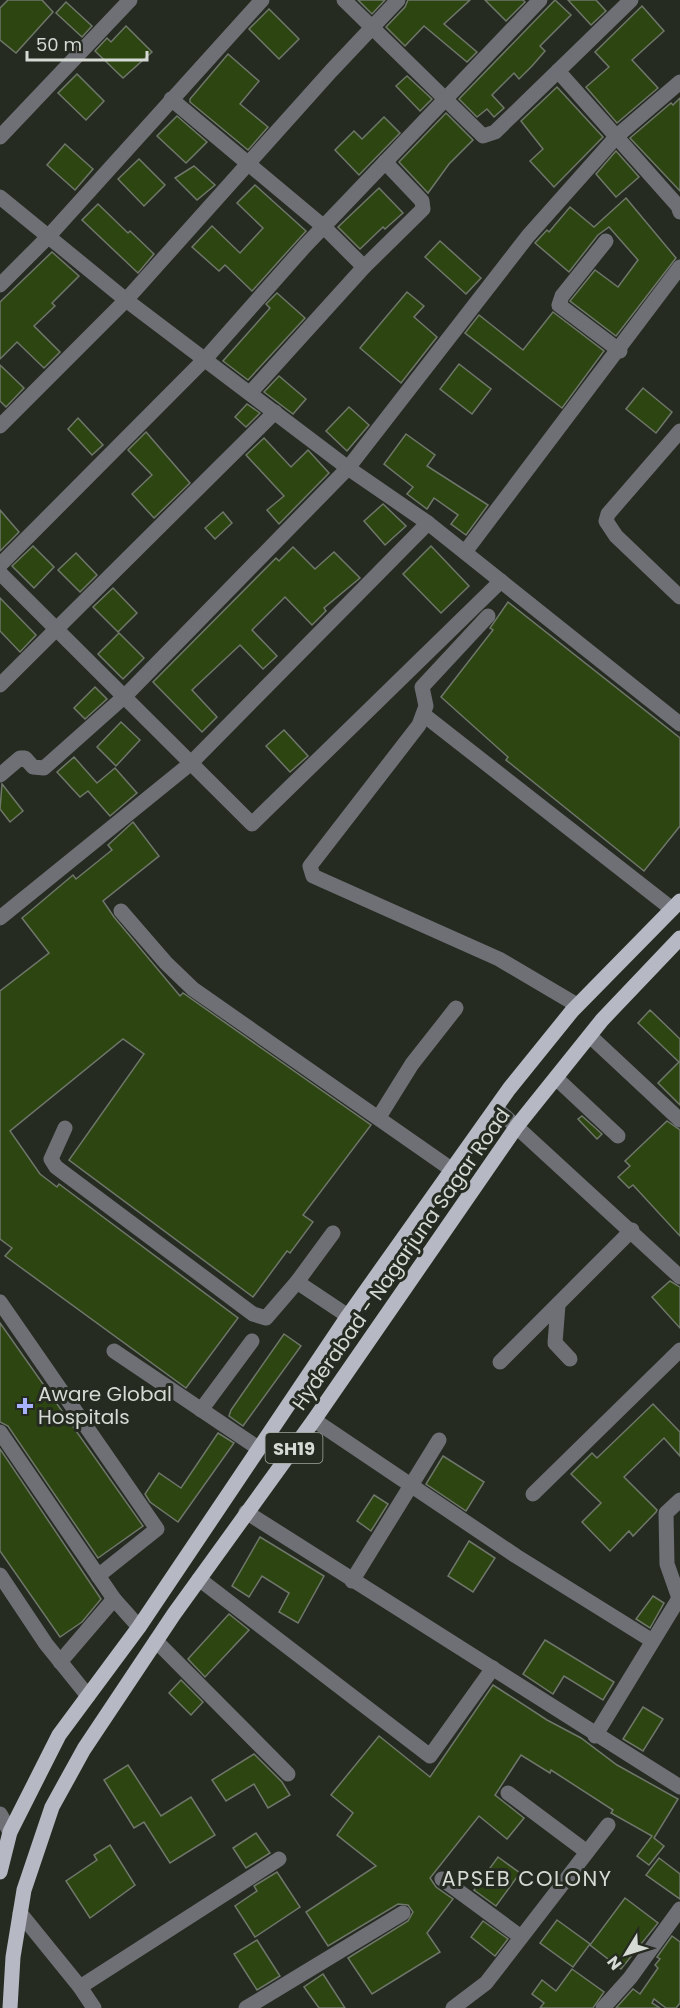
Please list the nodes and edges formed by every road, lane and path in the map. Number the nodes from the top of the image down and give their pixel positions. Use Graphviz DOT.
graph roads {
  1 [pos="130,0"];
  2 [pos="262,0"];
  3 [pos="344,0"];
  4 [pos="398,0"];
  5 [pos="540,0"];
  6 [pos="631,0"];
  7 [pos="372,26"];
  8 [pos="558,71"];
  9 [pos="680,82"];
  10 [pos="446,97"];
  11 [pos="171,99"];
  12 [pos="617,136"];
  13 [pos="0,137"];
  14 [pos="385,162"];
  15 [pos="248,163"];
  16 [pos="0,197"];
  17 [pos="679,208"];
  18 [pos="324,227"];
  19 [pos="47,238"];
  20 [pos="606,241"];
  21 [pos="364,267"];
  22 [pos="680,267"];
  23 [pos="0,285"];
  24 [pos="126,300"];
  25 [pos="620,351"];
  26 [pos="206,358"];
  27 [pos="250,393"];
  28 [pos="275,412"];
  29 [pos="0,426"];
  30 [pos="680,431"];
  31 [pos="348,468"];
  32 [pos="428,523"];
  33 [pos="465,552"];
  34 [pos="0,565"];
  35 [pos="0,573"];
  36 [pos="501,581"];
  37 [pos="680,597"];
  38 [pos="488,616"];
  39 [pos="58,629"];
  40 [pos="0,685"];
  41 [pos="125,696"];
  42 [pos="424,715"];
  43 [pos="680,724"];
  44 [pos="190,764"];
  45 [pos="0,775"];
  46 [pos="676,905"];
  47 [pos="121,912"];
  48 [pos="0,918"];
  49 [pos="678,945"];
  50 [pos="577,1005"];
  51 [pos="456,1008"];
  52 [pos="590,1036"];
  53 [pos="556,1078"];
  54 [pos="496,1108"];
  55 [pos="379,1117"];
  56 [pos="680,1120"];
  57 [pos="518,1126"];
  58 [pos="65,1128"];
  59 [pos="618,1137"];
  60 [pos="451,1169"];
  61 [pos="632,1230"];
  62 [pos="333,1233"];
  63 [pos="680,1277"];
  64 [pos="297,1282"];
  65 [pos="0,1302"];
  66 [pos="558,1305"];
  67 [pos="348,1316"];
  68 [pos="252,1341"];
  69 [pos="680,1350"];
  70 [pos="114,1351"];
  71 [pos="570,1359"];
  72 [pos="500,1362"];
  73 [pos="201,1410"];
  74 [pos="314,1420"];
  75 [pos="0,1432"];
  76 [pos="439,1440"];
  77 [pos="258,1448"];
  78 [pos="410,1487"];
  79 [pos="533,1494"];
  80 [pos="680,1500"];
  81 [pos="246,1512"];
  82 [pos="0,1575"];
  83 [pos="98,1576"];
  84 [pos="199,1579"];
  85 [pos="352,1581"];
  86 [pos="114,1599"];
  87 [pos="679,1601"];
  88 [pos="139,1627"];
  89 [pos="651,1640"];
  90 [pos="156,1641"];
  91 [pos="60,1662"];
  92 [pos="493,1668"];
  93 [pos="88,1696"];
  94 [pos="595,1736"];
  95 [pos="288,1774"];
  96 [pos="680,1787"];
  97 [pos="508,1793"];
  98 [pos="0,1814"];
  99 [pos="608,1825"];
  100 [pos="10,1832"];
  101 [pos="587,1852"];
  102 [pos="279,1859"];
  103 [pos="0,1872"];
  104 [pos="441,1879"];
  105 [pos="680,1909"];
  106 [pos="403,1912"];
  107 [pos="20,1913"];
  108 [pos="521,1938"];
  109 [pos="80,1987"];
  110 [pos="10,2008"];
  111 [pos="94,2008"];
  112 [pos="246,2008"];
  113 [pos="453,2008"];
  114 [pos="603,2008"];
  1 -- 13 [label="street"];
  2 -- 11 [label="street"];
  3 -- 7 [label="street"];
  4 -- 7 [label="street"];
  5 -- 10 [label="street"];
  6 -- 8 [label="street"];
  7 -- 10 [label="street"];
  7 -- 15 [label="street"];
  8 -- 10 [label="street"];
  8 -- 12 [label="street"];
  9 -- 12 [label="street"];
  10 -- 14 [label="street"];
  11 -- 15 [label="street"];
  11 -- 19 [label="street"];
  12 -- 17 [label="street"];
  12 -- 31 [label="street"];
  14 -- 18 [label="street"];
  14 -- 21 [label="street"];
  15 -- 18 [label="street"];
  15 -- 24 [label="street"];
  16 -- 19 [label="street"];
  18 -- 21 [label="street"];
  18 -- 26 [label="street"];
  19 -- 23 [label="street"];
  19 -- 24 [label="street"];
  20 -- 25 [label="street"];
  21 -- 27 [label="street"];
  22 -- 25 [label="street"];
  24 -- 26 [label="street"];
  24 -- 29 [label="street"];
  25 -- 33 [label="street"];
  26 -- 27 [label="street"];
  26 -- 34 [label="street"];
  27 -- 28 [label="street"];
  28 -- 31 [label="street"];
  28 -- 39 [label="street"];
  30 -- 37 [label="street"];
  31 -- 32 [label="street"];
  31 -- 41 [label="street"];
  32 -- 33 [label="street"];
  32 -- 44 [label="street"];
  33 -- 36 [label="street"];
  35 -- 39 [label="street"];
  36 -- 43 [label="street"];
  36 -- 44 [label="street"];
  38 -- 42 [label="street"];
  39 -- 40 [label="street"];
  39 -- 41 [label="street"];
  41 -- 44 [label="street"];
  41 -- 45 [label="street"];
  42 -- 46 [label="street"];
  42 -- 50 [label="street"];
  44 -- 48 [label="street"];
  46 -- 50 [label="main road, Hyderabad - Nagarjuna Sagar Road / SH19"];
  47 -- 55 [label="street"];
  49 -- 52 [label="main road, Hyderabad - Nagarjuna Sagar Road / SH19"];
  50 -- 54 [label="main road, Hyderabad - Nagarjuna Sagar Road / SH19"];
  51 -- 55 [label="street"];
  52 -- 53 [label="main road, Hyderabad - Nagarjuna Sagar Road / SH19"];
  52 -- 56 [label="street"];
  53 -- 57 [label="main road, Hyderabad - Nagarjuna Sagar Road / SH19"];
  53 -- 59 [label="street"];
  54 -- 57 [label="street"];
  54 -- 60 [label="main road, Hyderabad - Nagarjuna Sagar Road / SH19"];
  55 -- 60 [label="street"];
  57 -- 61 [label="street"];
  57 -- 74 [label="main road, Hyderabad - Nagarjuna Sagar Road / SH19"];
  58 -- 64 [label="street"];
  60 -- 67 [label="main road, Hyderabad - Nagarjuna Sagar Road / SH19"];
  61 -- 63 [label="street"];
  61 -- 66 [label="street"];
  62 -- 64 [label="street"];
  64 -- 67 [label="street"];
  65 -- 83 [label="street"];
  66 -- 71 [label="street"];
  66 -- 72 [label="street"];
  67 -- 77 [label="main road, Hyderabad - Nagarjuna Sagar Road / SH19"];
  68 -- 73 [label="street"];
  69 -- 79 [label="street"];
  70 -- 73 [label="street"];
  73 -- 77 [label="street"];
  74 -- 78 [label="street"];
  74 -- 81 [label="main road, Hyderabad - Nagarjuna Sagar Road / SH19"];
  75 -- 83 [label="street"];
  76 -- 78 [label="street"];
  77 -- 88 [label="main road, Hyderabad - Nagarjuna Sagar Road / SH19"];
  78 -- 85 [label="street"];
  78 -- 89 [label="street"];
  80 -- 87 [label="street"];
  81 -- 84 [label="main road, Hyderabad - Nagarjuna Sagar Road / SH19"];
  81 -- 85 [label="street"];
  82 -- 91 [label="street"];
  83 -- 86 [label="street"];
  84 -- 90 [label="main road, Hyderabad - Nagarjuna Sagar Road / SH19"];
  84 -- 92 [label="street"];
  85 -- 92 [label="street"];
  86 -- 88 [label="street"];
  86 -- 91 [label="street"];
  87 -- 89 [label="street"];
  88 -- 93 [label="main road, Hyderabad - Nagarjuna Sagar Road / SH19"];
  89 -- 94 [label="street"];
  90 -- 95 [label="street"];
  90 -- 107 [label="main road, Hyderabad - Nagarjuna Sagar Road / SH19"];
  91 -- 93 [label="street"];
  92 -- 94 [label="street"];
  93 -- 100 [label="main road, Hyderabad - Nagarjuna Sagar Road / SH19"];
  94 -- 96 [label="street"];
  97 -- 101 [label="street"];
  98 -- 100 [label="street"];
  99 -- 101 [label="street"];
  100 -- 103 [label="main road, Hyderabad - Nagarjuna Sagar Road / SH19"];
  101 -- 108 [label="street"];
  102 -- 109 [label="street"];
  104 -- 108 [label="street"];
  105 -- 114 [label="street"];
  106 -- 112 [label="street"];
  107 -- 109 [label="street"];
  107 -- 110 [label="main road, Hyderabad - Nagarjuna Sagar Road / SH19"];
  108 -- 113 [label="street"];
  109 -- 111 [label="street"];
}
